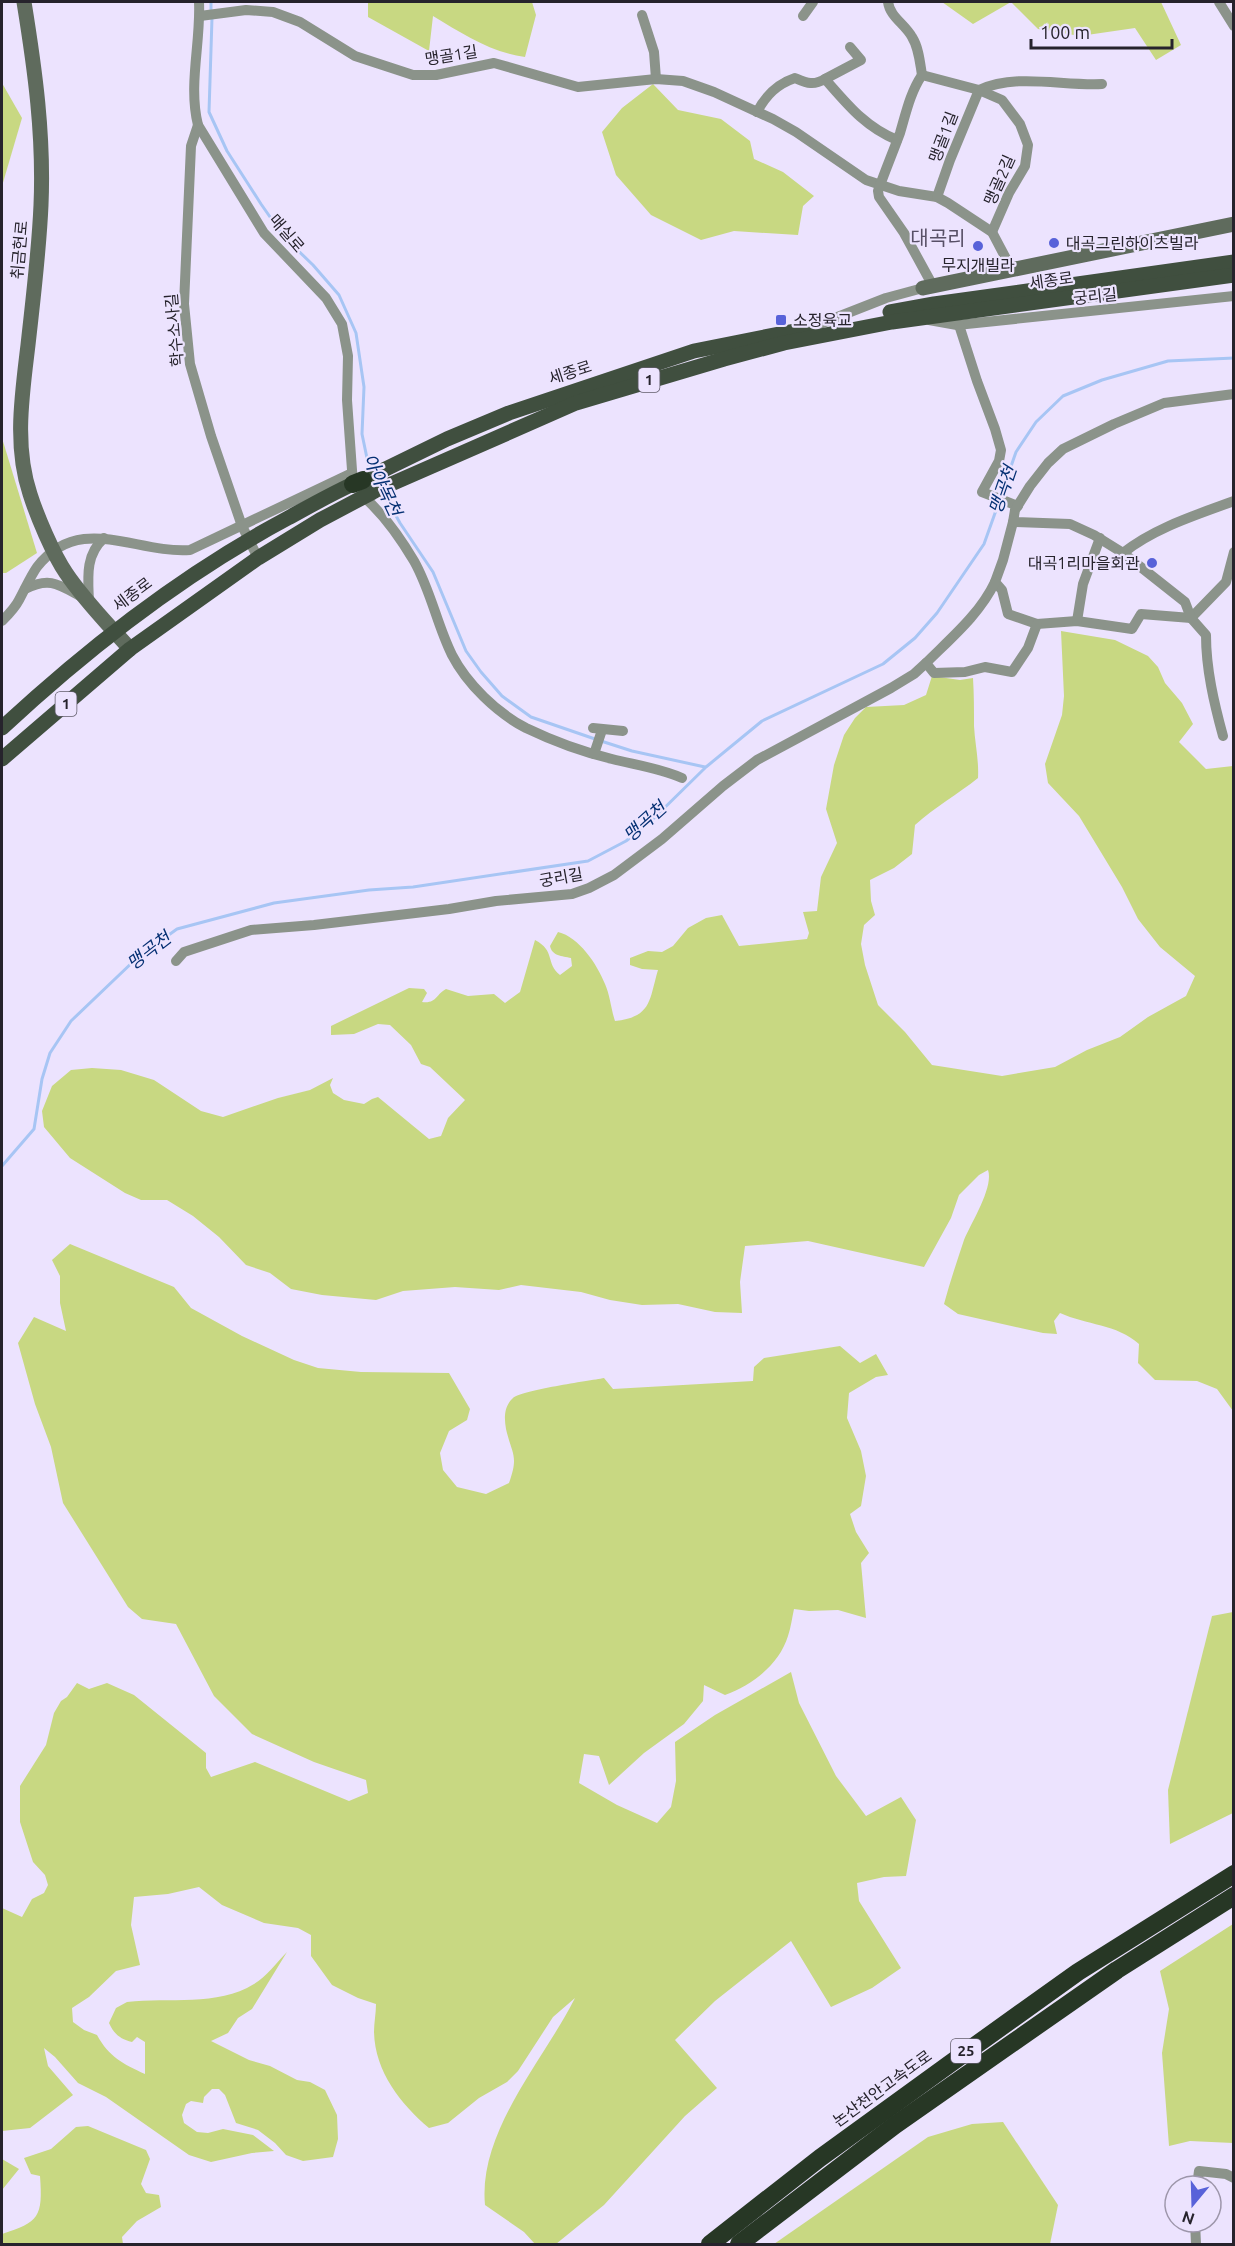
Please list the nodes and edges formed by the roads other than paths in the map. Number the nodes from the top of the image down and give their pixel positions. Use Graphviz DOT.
graph roads {
  1 [pos="24,2"];
  2 [pos="199,2"];
  3 [pos="813,2"];
  4 [pos="888,2"];
  5 [pos="1219,2"];
  6 [pos="642,15"];
  7 [pos="200,16"];
  8 [pos="803,16"];
  9 [pos="1233,26"];
  10 [pos="850,47"];
  11 [pos="922,75"];
  12 [pos="656,79"];
  13 [pos="825,79"];
  14 [pos="1102,84"];
  15 [pos="979,90"];
  16 [pos="757,112"];
  17 [pos="198,125"];
  18 [pos="897,140"];
  19 [pos="880,184"];
  20 [pos="937,197"];
  21 [pos="1233,224"];
  22 [pos="992,232"];
  23 [pos="1233,262"];
  24 [pos="1011,268"];
  25 [pos="1233,275"];
  26 [pos="928,287"];
  27 [pos="1233,297"];
  28 [pos="917,318"];
  29 [pos="959,325"];
  30 [pos="812,327"];
  31 [pos="1233,394"];
  32 [pos="361,485"];
  33 [pos="1233,501"];
  34 [pos="1018,506"];
  35 [pos="1013,522"];
  36 [pos="245,533"];
  37 [pos="104,538"];
  38 [pos="1100,538"];
  39 [pos="53,552"];
  40 [pos="1233,552"];
  41 [pos="1123,553"];
  42 [pos="258,558"];
  43 [pos="1230,581"];
  44 [pos="995,582"];
  45 [pos="25,589"];
  46 [pos="89,601"];
  47 [pos="1191,618"];
  48 [pos="2,621"];
  49 [pos="1077,621"];
  50 [pos="1037,624"];
  51 [pos="115,632"];
  52 [pos="130,649"];
  53 [pos="926,663"];
  54 [pos="2,728"];
  55 [pos="623,731"];
  56 [pos="1223,736"];
  57 [pos="594,754"];
  58 [pos="2,759"];
  59 [pos="682,778"];
  60 [pos="176,961"];
  61 [pos="1233,1874"];
  62 [pos="1233,1896"];
  63 [pos="1199,2174"];
  64 [pos="1233,2178"];
  65 [pos="710,2244"];
  66 [pos="739,2244"];
  1 -- 39 [label="main road, 취금헌로"];
  2 -- 7 [label="street, 매실로"];
  3 -- 8 [label="street"];
  4 -- 11 [label="street"];
  5 -- 9 [label="street"];
  6 -- 12 [label="street"];
  7 -- 12 [label="street, 맹골1길"];
  7 -- 17 [label="street, 매실로"];
  10 -- 13 [label="street"];
  11 -- 15 [label="street, 맹골2길"];
  11 -- 18 [label="street"];
  12 -- 16 [label="street, 맹골1길"];
  13 -- 16 [label="street"];
  13 -- 18 [label="street"];
  14 -- 15 [label="street"];
  15 -- 20 [label="street, 맹골1길"];
  15 -- 22 [label="street, 맹골2길"];
  16 -- 19 [label="street, 맹골1길"];
  17 -- 32 [label="street, 매실로"];
  17 -- 36 [label="street, 학수소사길"];
  18 -- 19 [label="street"];
  19 -- 20 [label="street, 맹골1길"];
  19 -- 26 [label="street"];
  20 -- 22 [label="street, 맹골1길"];
  21 -- 24 [label="main road"];
  22 -- 24 [label="street, 맹골1길"];
  23 -- 30 [label="main road, 세종로 / 1"];
  24 -- 26 [label="main road"];
  25 -- 28 [label="main road, 세종로 / 1"];
  26 -- 30 [label="street"];
  27 -- 29 [label="street, 궁리길"];
  28 -- 29 [label="street, 궁리길"];
  28 -- 32 [label="main road, 세종로 / 1"];
  29 -- 34 [label="street"];
  30 -- 32 [label="main road, 세종로 / 1"];
  31 -- 34 [label="street, 궁리길"];
  32 -- 36 [label="main road, 세종로 / 1"];
  32 -- 42 [label="main road, 세종로 / 1"];
  32 -- 57 [label="street"];
  33 -- 41 [label="street"];
  34 -- 35 [label="street, 궁리길"];
  35 -- 38 [label="street"];
  35 -- 44 [label="street, 궁리길"];
  36 -- 37 [label="street"];
  36 -- 42 [label="street, 학수소사길"];
  36 -- 51 [label="main road, 세종로 / 1"];
  37 -- 39 [label="street"];
  37 -- 46 [label="street"];
  38 -- 41 [label="street"];
  38 -- 49 [label="street"];
  39 -- 45 [label="street"];
  39 -- 46 [label="main road, 취금헌로"];
  40 -- 43 [label="street"];
  41 -- 47 [label="street"];
  42 -- 52 [label="main road, 세종로 / 1"];
  43 -- 47 [label="street"];
  44 -- 50 [label="street"];
  44 -- 53 [label="street, 궁리길"];
  45 -- 46 [label="street"];
  45 -- 48 [label="street"];
  46 -- 51 [label="main road, 취금헌로"];
  47 -- 49 [label="street"];
  47 -- 56 [label="street"];
  49 -- 50 [label="street"];
  50 -- 53 [label="street"];
  51 -- 52 [label="main road, 취금헌로"];
  51 -- 54 [label="main road, 세종로 / 1"];
  52 -- 58 [label="main road, 세종로 / 1"];
  53 -- 60 [label="street, 궁리길"];
  55 -- 57 [label="street"];
  57 -- 59 [label="street"];
  61 -- 65 [label="highway, 논산천안고속도로 / 25"];
  62 -- 66 [label="highway, 25"];
  63 -- 64 [label="street"];
}
